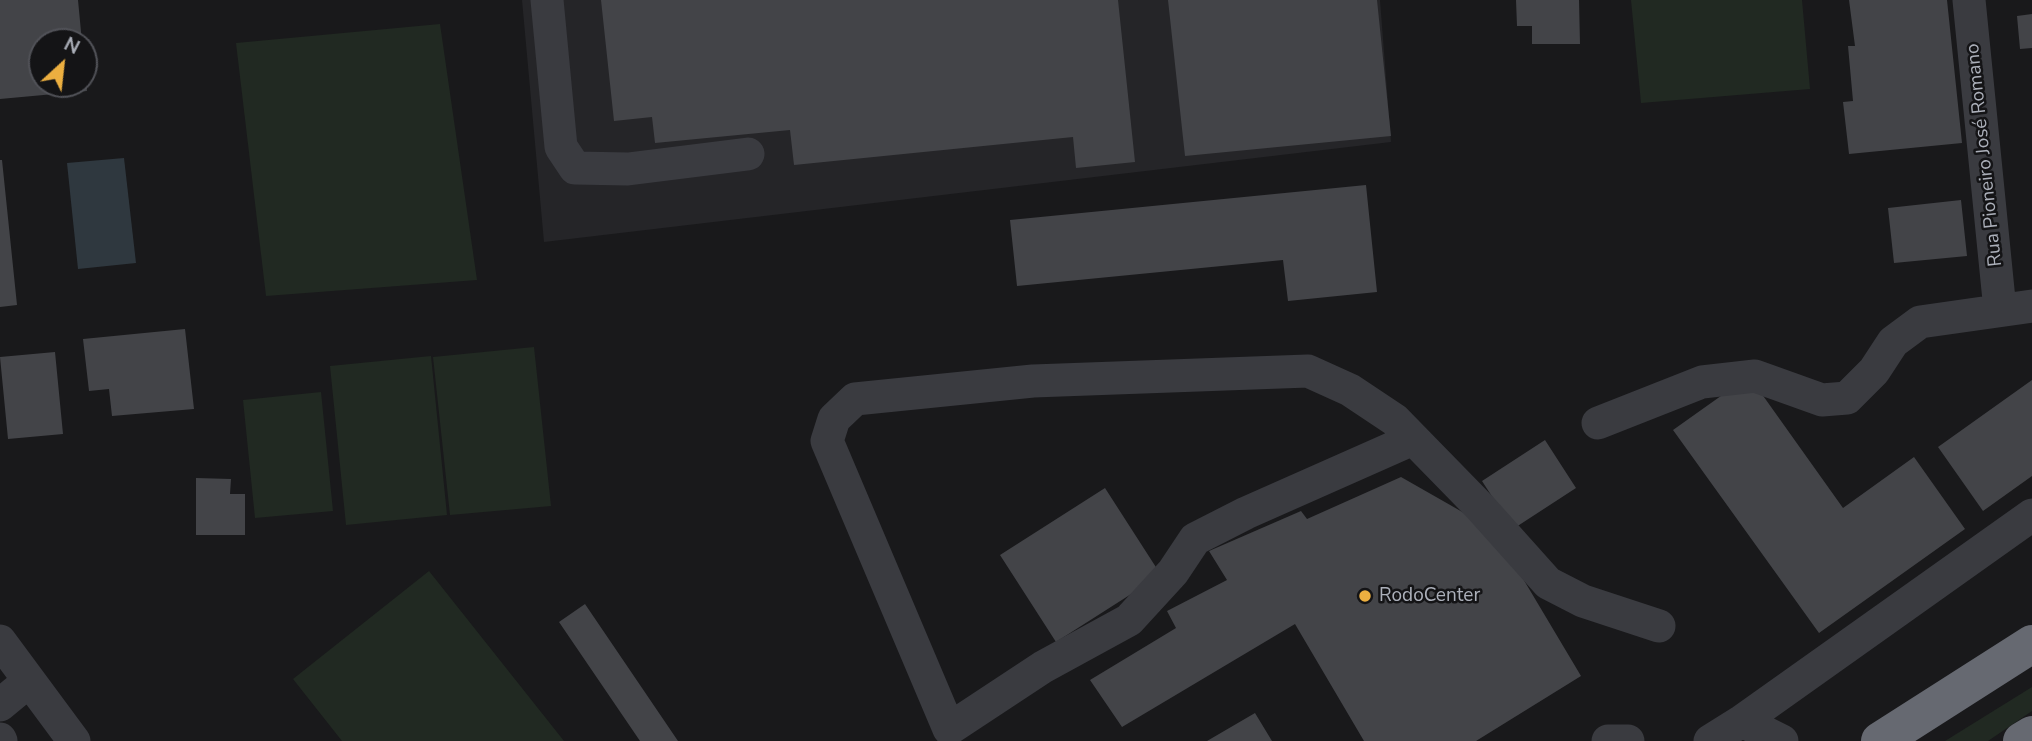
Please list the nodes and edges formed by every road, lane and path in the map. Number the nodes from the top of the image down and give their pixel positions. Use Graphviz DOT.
graph roads {
  1 [pos="547,0"];
  2 [pos="1969,0"];
  3 [pos="748,155"];
  4 [pos="2016,308"];
  5 [pos="1598,423"];
  6 [pos="1413,439"];
  7 [pos="2032,515"];
  8 [pos="1659,626"];
  9 [pos="0,640"];
  10 [pos="2032,645"];
  11 [pos="29,681"];
  12 [pos="0,705"];
  13 [pos="1742,721"];
  14 [pos="2032,735"];
  15 [pos="74,741"];
  16 [pos="1608,741"];
  17 [pos="1628,741"];
  18 [pos="1710,741"];
  19 [pos="1782,741"];
  20 [pos="1880,741"];
  21 [pos="2022,741"];
  1 -- 3 [label="street"];
  2 -- 4 [label="street, Rua Pioneiro José Romano"];
  4 -- 5 [label="street"];
  6 -- 6 [label="street"];
  6 -- 8 [label="street"];
  7 -- 13 [label="street"];
  9 -- 11 [label="street"];
  10 -- 20 [label="highway"];
  11 -- 12 [label="street"];
  11 -- 15 [label="street"];
  13 -- 18 [label="street"];
  13 -- 19 [label="street"];
  14 -- 21 [label="highway"];
  16 -- 17 [label="street"];
}
